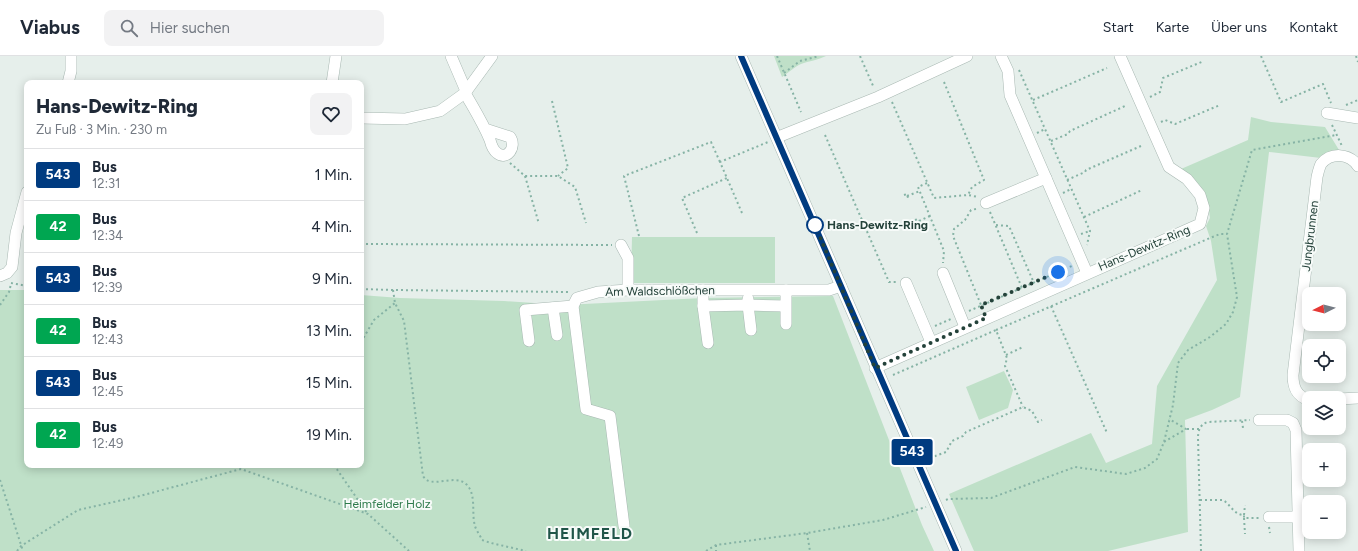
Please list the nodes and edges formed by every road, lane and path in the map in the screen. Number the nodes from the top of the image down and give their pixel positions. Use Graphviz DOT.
graph roads {
  1 [pos="71,56"];
  2 [pos="336,56"];
  3 [pos="451,56"];
  4 [pos="492,56"];
  5 [pos="741,56"];
  6 [pos="777,56"];
  7 [pos="819,56"];
  8 [pos="860,56"];
  9 [pos="967,56"];
  10 [pos="1001,56"];
  11 [pos="1120,56"];
  12 [pos="1261,56"];
  13 [pos="1356,56"];
  14 [pos="1204,61"];
  15 [pos="1358,62"];
  16 [pos="1019,68"];
  17 [pos="1107,68"];
  18 [pos="784,72"];
  19 [pos="69,80"];
  20 [pos="332,80"];
  21 [pos="871,82"];
  22 [pos="944,82"];
  23 [pos="466,92"];
  24 [pos="1032,100"];
  25 [pos="552,101"];
  26 [pos="1140,101"];
  27 [pos="1220,105"];
  28 [pos="1125,106"];
  29 [pos="894,107"];
  30 [pos="1329,108"];
  31 [pos="801,112"];
  32 [pos="364,118"];
  33 [pos="1358,118"];
  34 [pos="1151,127"];
  35 [pos="485,129"];
  36 [pos="825,135"];
  37 [pos="1336,135"];
  38 [pos="778,138"];
  39 [pos="1051,141"];
  40 [pos="1141,146"];
  41 [pos="501,155"];
  42 [pos="720,162"];
  43 [pos="1358,166"];
  44 [pos="525,176"];
  45 [pos="558,176"];
  46 [pos="727,178"];
  47 [pos="1046,178"];
  48 [pos="1067,180"];
  49 [pos="927,183"];
  50 [pos="1142,190"];
  51 [pos="920,191"];
  52 [pos="968,195"];
  53 [pos="906,197"];
  54 [pos="24,203"];
  55 [pos="987,204"];
  56 [pos="742,213"];
  57 [pos="930,216"];
  58 [pos="1084,217"];
  59 [pos="915,220"];
  60 [pos="919,221"];
  61 [pos="586,223"];
  62 [pos="540,224"];
  63 [pos="917,225"];
  64 [pos="996,225"];
  65 [pos="1090,231"];
  66 [pos="697,233"];
  67 [pos="1227,234"];
  68 [pos="639,236"];
  69 [pos="364,244"];
  70 [pos="621,245"];
  71 [pos="1082,261"];
  72 [pos="942,272"];
  73 [pos="1087,273"];
  74 [pos="0,276"];
  75 [pos="906,283"];
  76 [pos="1034,283"];
  77 [pos="24,286"];
  78 [pos="840,286"];
  79 [pos="1022,288"];
  80 [pos="364,289"];
  81 [pos="393,290"];
  82 [pos="628,290"];
  83 [pos="703,290"];
  84 [pos="748,290"];
  85 [pos="786,290"];
  86 [pos="1027,300"];
  87 [pos="575,302"];
  88 [pos="395,303"];
  89 [pos="0,305"];
  90 [pos="748,305"];
  91 [pos="981,305"];
  92 [pos="703,306"];
  93 [pos="785,306"];
  94 [pos="1052,306"];
  95 [pos="553,308"];
  96 [pos="960,315"];
  97 [pos="986,318"];
  98 [pos="786,324"];
  99 [pos="965,327"];
  100 [pos="926,329"];
  101 [pos="751,330"];
  102 [pos="996,330"];
  103 [pos="557,335"];
  104 [pos="364,337"];
  105 [pos="529,342"];
  106 [pos="931,342"];
  107 [pos="708,343"];
  108 [pos="1023,347"];
  109 [pos="1006,355"];
  110 [pos="875,368"];
  111 [pos="893,375"];
  112 [pos="1302,396"];
  113 [pos="1358,398"];
  114 [pos="1346,399"];
  115 [pos="1023,407"];
  116 [pos="1170,419"];
  117 [pos="1042,420"];
  118 [pos="1259,420"];
  119 [pos="1242,421"];
  120 [pos="1243,428"];
  121 [pos="1186,429"];
  122 [pos="1199,429"];
  123 [pos="1107,433"];
  124 [pos="1164,442"];
  125 [pos="930,458"];
  126 [pos="1199,466"];
  127 [pos="1202,466"];
  128 [pos="336,468"];
  129 [pos="241,469"];
  130 [pos="0,480"];
  131 [pos="1200,500"];
  132 [pos="935,504"];
  133 [pos="1245,506"];
  134 [pos="368,514"];
  135 [pos="1244,515"];
  136 [pos="1298,517"];
  137 [pos="1200,518"];
  138 [pos="1204,518"];
  139 [pos="1244,518"];
  140 [pos="1268,518"];
  141 [pos="624,526"];
  142 [pos="807,533"];
  143 [pos="1245,534"];
  144 [pos="716,545"];
  145 [pos="21,546"];
  146 [pos="17,551"];
  147 [pos="23,551"];
  148 [pos="409,551"];
  149 [pos="526,551"];
  150 [pos="706,551"];
  151 [pos="716,551"];
  152 [pos="810,551"];
  153 [pos="956,551"];
  154 [pos="1201,551"];
  155 [pos="1299,551"];
  1 -- 19 [label="street"];
  2 -- 20 [label="street"];
  3 -- 23 [label="street"];
  4 -- 23 [label="street"];
  5 -- 38 [label="street"];
  6 -- 18 [label="path"];
  7 -- 18 [label="path"];
  8 -- 21 [label="path"];
  9 -- 38 [label="street"];
  10 -- 47 [label="street, Hans-Dewitz-Ring"];
  11 -- 26 [label="street, Hans-Dewitz-Ring"];
  12 -- 30 [label="path"];
  13 -- 15 [label="path"];
  14 -- 26 [label="path"];
  16 -- 24 [label="path"];
  17 -- 24 [label="path"];
  18 -- 31 [label="path"];
  22 -- 52 [label="path"];
  23 -- 32 [label="street"];
  23 -- 35 [label="street"];
  24 -- 39 [label="path"];
  25 -- 45 [label="path"];
  26 -- 34 [label="street, Hans-Dewitz-Ring"];
  27 -- 34 [label="path"];
  28 -- 39 [label="path"];
  29 -- 49 [label="path"];
  30 -- 33 [label="street"];
  34 -- 73 [label="street, Hans-Dewitz-Ring"];
  35 -- 41 [label="street"];
  35 -- 41 [label="street"];
  36 -- 75 [label="path"];
  37 -- 67 [label="path"];
  38 -- 42 [label="path"];
  38 -- 78 [label="street"];
  39 -- 48 [label="path"];
  40 -- 48 [label="path"];
  41 -- 44 [label="path"];
  42 -- 46 [label="path"];
  42 -- 68 [label="path"];
  43 -- 112 [label="street, Jungbrunnen"];
  44 -- 45 [label="path"];
  44 -- 62 [label="path"];
  45 -- 61 [label="path"];
  46 -- 56 [label="path"];
  46 -- 66 [label="path"];
  47 -- 55 [label="street"];
  47 -- 71 [label="street, Hans-Dewitz-Ring"];
  48 -- 58 [label="path"];
  49 -- 51 [label="path"];
  49 -- 52 [label="path"];
  50 -- 58 [label="path"];
  51 -- 53 [label="path"];
  51 -- 57 [label="path"];
  52 -- 55 [label="path"];
  54 -- 74 [label="street"];
  55 -- 64 [label="path"];
  55 -- 91 [label="path"];
  57 -- 60 [label="path"];
  57 -- 72 [label="path"];
  58 -- 65 [label="path"];
  59 -- 60 [label="path"];
  60 -- 63 [label="path"];
  64 -- 76 [label="path"];
  64 -- 79 [label="path"];
  67 -- 94 [label="path"];
  67 -- 116 [label="path"];
  69 -- 70 [label="path"];
  70 -- 82 [label="street"];
  71 -- 73 [label="street, Hans-Dewitz-Ring"];
  71 -- 76 [label="path"];
  72 -- 96 [label="street"];
  73 -- 86 [label="street, Hans-Dewitz-Ring"];
  75 -- 100 [label="street"];
  76 -- 79 [label="path"];
  77 -- 89 [label="path"];
  78 -- 85 [label="street, Am Waldschlößchen"];
  78 -- 110 [label="street"];
  79 -- 86 [label="path"];
  79 -- 91 [label="path"];
  80 -- 81 [label="path"];
  81 -- 87 [label="path"];
  81 -- 88 [label="path"];
  82 -- 83 [label="street, Am Waldschlößchen"];
  82 -- 87 [label="street, Am Waldschlößchen"];
  83 -- 84 [label="street, Am Waldschlößchen"];
  83 -- 92 [label="street"];
  84 -- 85 [label="street, Am Waldschlößchen"];
  84 -- 90 [label="street"];
  85 -- 93 [label="street"];
  86 -- 97 [label="street, Hans-Dewitz-Ring"];
  87 -- 95 [label="street, Am Waldschlößchen"];
  87 -- 141 [label="street"];
  88 -- 104 [label="path"];
  88 -- 149 [label="path"];
  90 -- 92 [label="street"];
  90 -- 93 [label="street"];
  90 -- 101 [label="street"];
  91 -- 96 [label="path"];
  91 -- 97 [label="path"];
  92 -- 107 [label="street"];
  93 -- 98 [label="street"];
  94 -- 102 [label="path"];
  94 -- 123 [label="path"];
  95 -- 103 [label="street"];
  95 -- 105 [label="street, Am Waldschlößchen"];
  96 -- 99 [label="street"];
  96 -- 100 [label="path"];
  97 -- 99 [label="street, Hans-Dewitz-Ring"];
  99 -- 106 [label="street, Hans-Dewitz-Ring"];
  100 -- 106 [label="street"];
  102 -- 109 [label="path"];
  102 -- 111 [label="path"];
  106 -- 110 [label="street, Hans-Dewitz-Ring"];
  108 -- 109 [label="path"];
  109 -- 115 [label="path"];
  110 -- 132 [label="street"];
  113 -- 114 [label="street"];
  115 -- 117 [label="path"];
  115 -- 125 [label="path"];
  116 -- 121 [label="path"];
  116 -- 124 [label="path"];
  118 -- 119 [label="path"];
  118 -- 136 [label="street"];
  119 -- 120 [label="path"];
  119 -- 122 [label="path"];
  121 -- 122 [label="path"];
  121 -- 124 [label="path"];
  122 -- 126 [label="path"];
  124 -- 132 [label="path"];
  126 -- 127 [label="path"];
  126 -- 131 [label="path"];
  128 -- 134 [label="path"];
  129 -- 134 [label="path"];
  129 -- 145 [label="path"];
  130 -- 145 [label="path"];
  131 -- 135 [label="path"];
  131 -- 137 [label="path"];
  132 -- 142 [label="path"];
  132 -- 153 [label="street"];
  133 -- 135 [label="path"];
  134 -- 148 [label="path"];
  135 -- 139 [label="path"];
  136 -- 140 [label="street"];
  136 -- 155 [label="street"];
  137 -- 138 [label="path"];
  137 -- 154 [label="path"];
  139 -- 140 [label="path"];
  139 -- 143 [label="path"];
  142 -- 144 [label="path"];
  142 -- 152 [label="path"];
  144 -- 150 [label="path"];
  144 -- 151 [label="path"];
  145 -- 146 [label="path"];
  145 -- 147 [label="path"];
}
